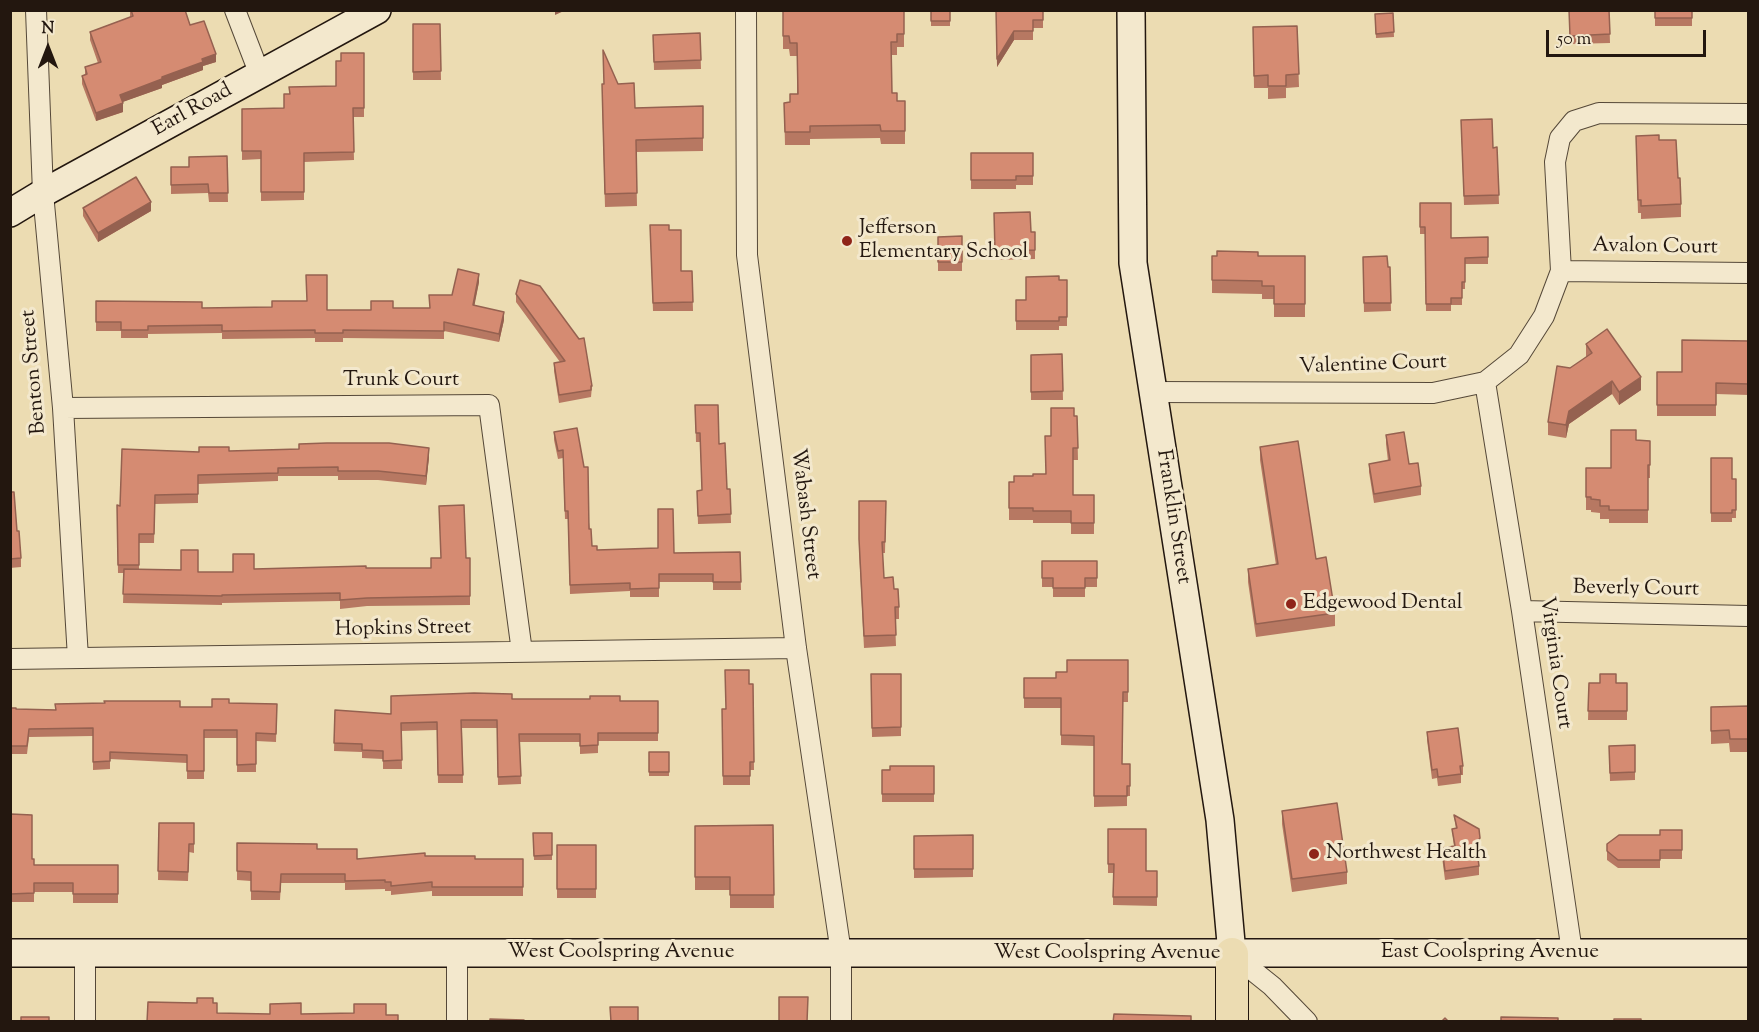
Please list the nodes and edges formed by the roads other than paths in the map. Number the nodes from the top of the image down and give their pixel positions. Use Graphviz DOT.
graph roads {
  1 [pos="36,10"];
  2 [pos="236,10"];
  3 [pos="377,10"];
  4 [pos="746,10"];
  5 [pos="1131,10"];
  6 [pos="260,75"];
  7 [pos="1749,114"];
  8 [pos="44,193"];
  9 [pos="10,213"];
  10 [pos="1561,271"];
  11 [pos="1749,273"];
  12 [pos="1485,382"];
  13 [pos="1153,392"];
  14 [pos="63,408"];
  15 [pos="1522,611"];
  16 [pos="1749,616"];
  17 [pos="796,648"];
  18 [pos="522,652"];
  19 [pos="78,658"];
  20 [pos="10,659"];
  21 [pos="85,952"];
  22 [pos="1572,952"];
  23 [pos="10,953"];
  24 [pos="457,953"];
  25 [pos="841,953"];
  26 [pos="1232,954"];
  27 [pos="1749,954"];
  28 [pos="85,1022"];
  29 [pos="457,1022"];
  30 [pos="841,1022"];
  31 [pos="1232,1022"];
  32 [pos="1307,1022"];
  1 -- 8 [label="street, Benton Street"];
  2 -- 6 [label="street"];
  3 -- 6 [label="street, Earl Road"];
  4 -- 17 [label="street, Wabash Street"];
  5 -- 13 [label="street, Franklin Street"];
  6 -- 8 [label="street, Earl Road"];
  7 -- 10 [label="street, Valentine Court"];
  8 -- 9 [label="street, Earl Road"];
  8 -- 14 [label="street, Benton Street"];
  10 -- 11 [label="street, Avalon Court"];
  10 -- 12 [label="street, Valentine Court"];
  12 -- 13 [label="street, Valentine Court"];
  12 -- 15 [label="street, Virginia Court"];
  13 -- 26 [label="street, Franklin Street"];
  14 -- 18 [label="street, Trunk Court"];
  14 -- 19 [label="street, Benton Street"];
  15 -- 16 [label="street, Beverly Court"];
  15 -- 22 [label="street, Virginia Court"];
  17 -- 18 [label="street, Hopkins Street"];
  17 -- 25 [label="street, Wabash Street"];
  18 -- 19 [label="street, Hopkins Street"];
  19 -- 20 [label="street, Hopkins Street"];
  21 -- 23 [label="street, West Coolspring Avenue"];
  21 -- 24 [label="street, West Coolspring Avenue"];
  21 -- 28 [label="street"];
  22 -- 26 [label="street, East Coolspring Avenue"];
  22 -- 27 [label="street, East Coolspring Avenue"];
  24 -- 25 [label="street, West Coolspring Avenue"];
  24 -- 29 [label="street"];
  25 -- 26 [label="street, West Coolspring Avenue"];
  25 -- 30 [label="street, Wabash Street"];
  26 -- 31 [label="main road, Franklin Street"];
  26 -- 32 [label="street"];
}
